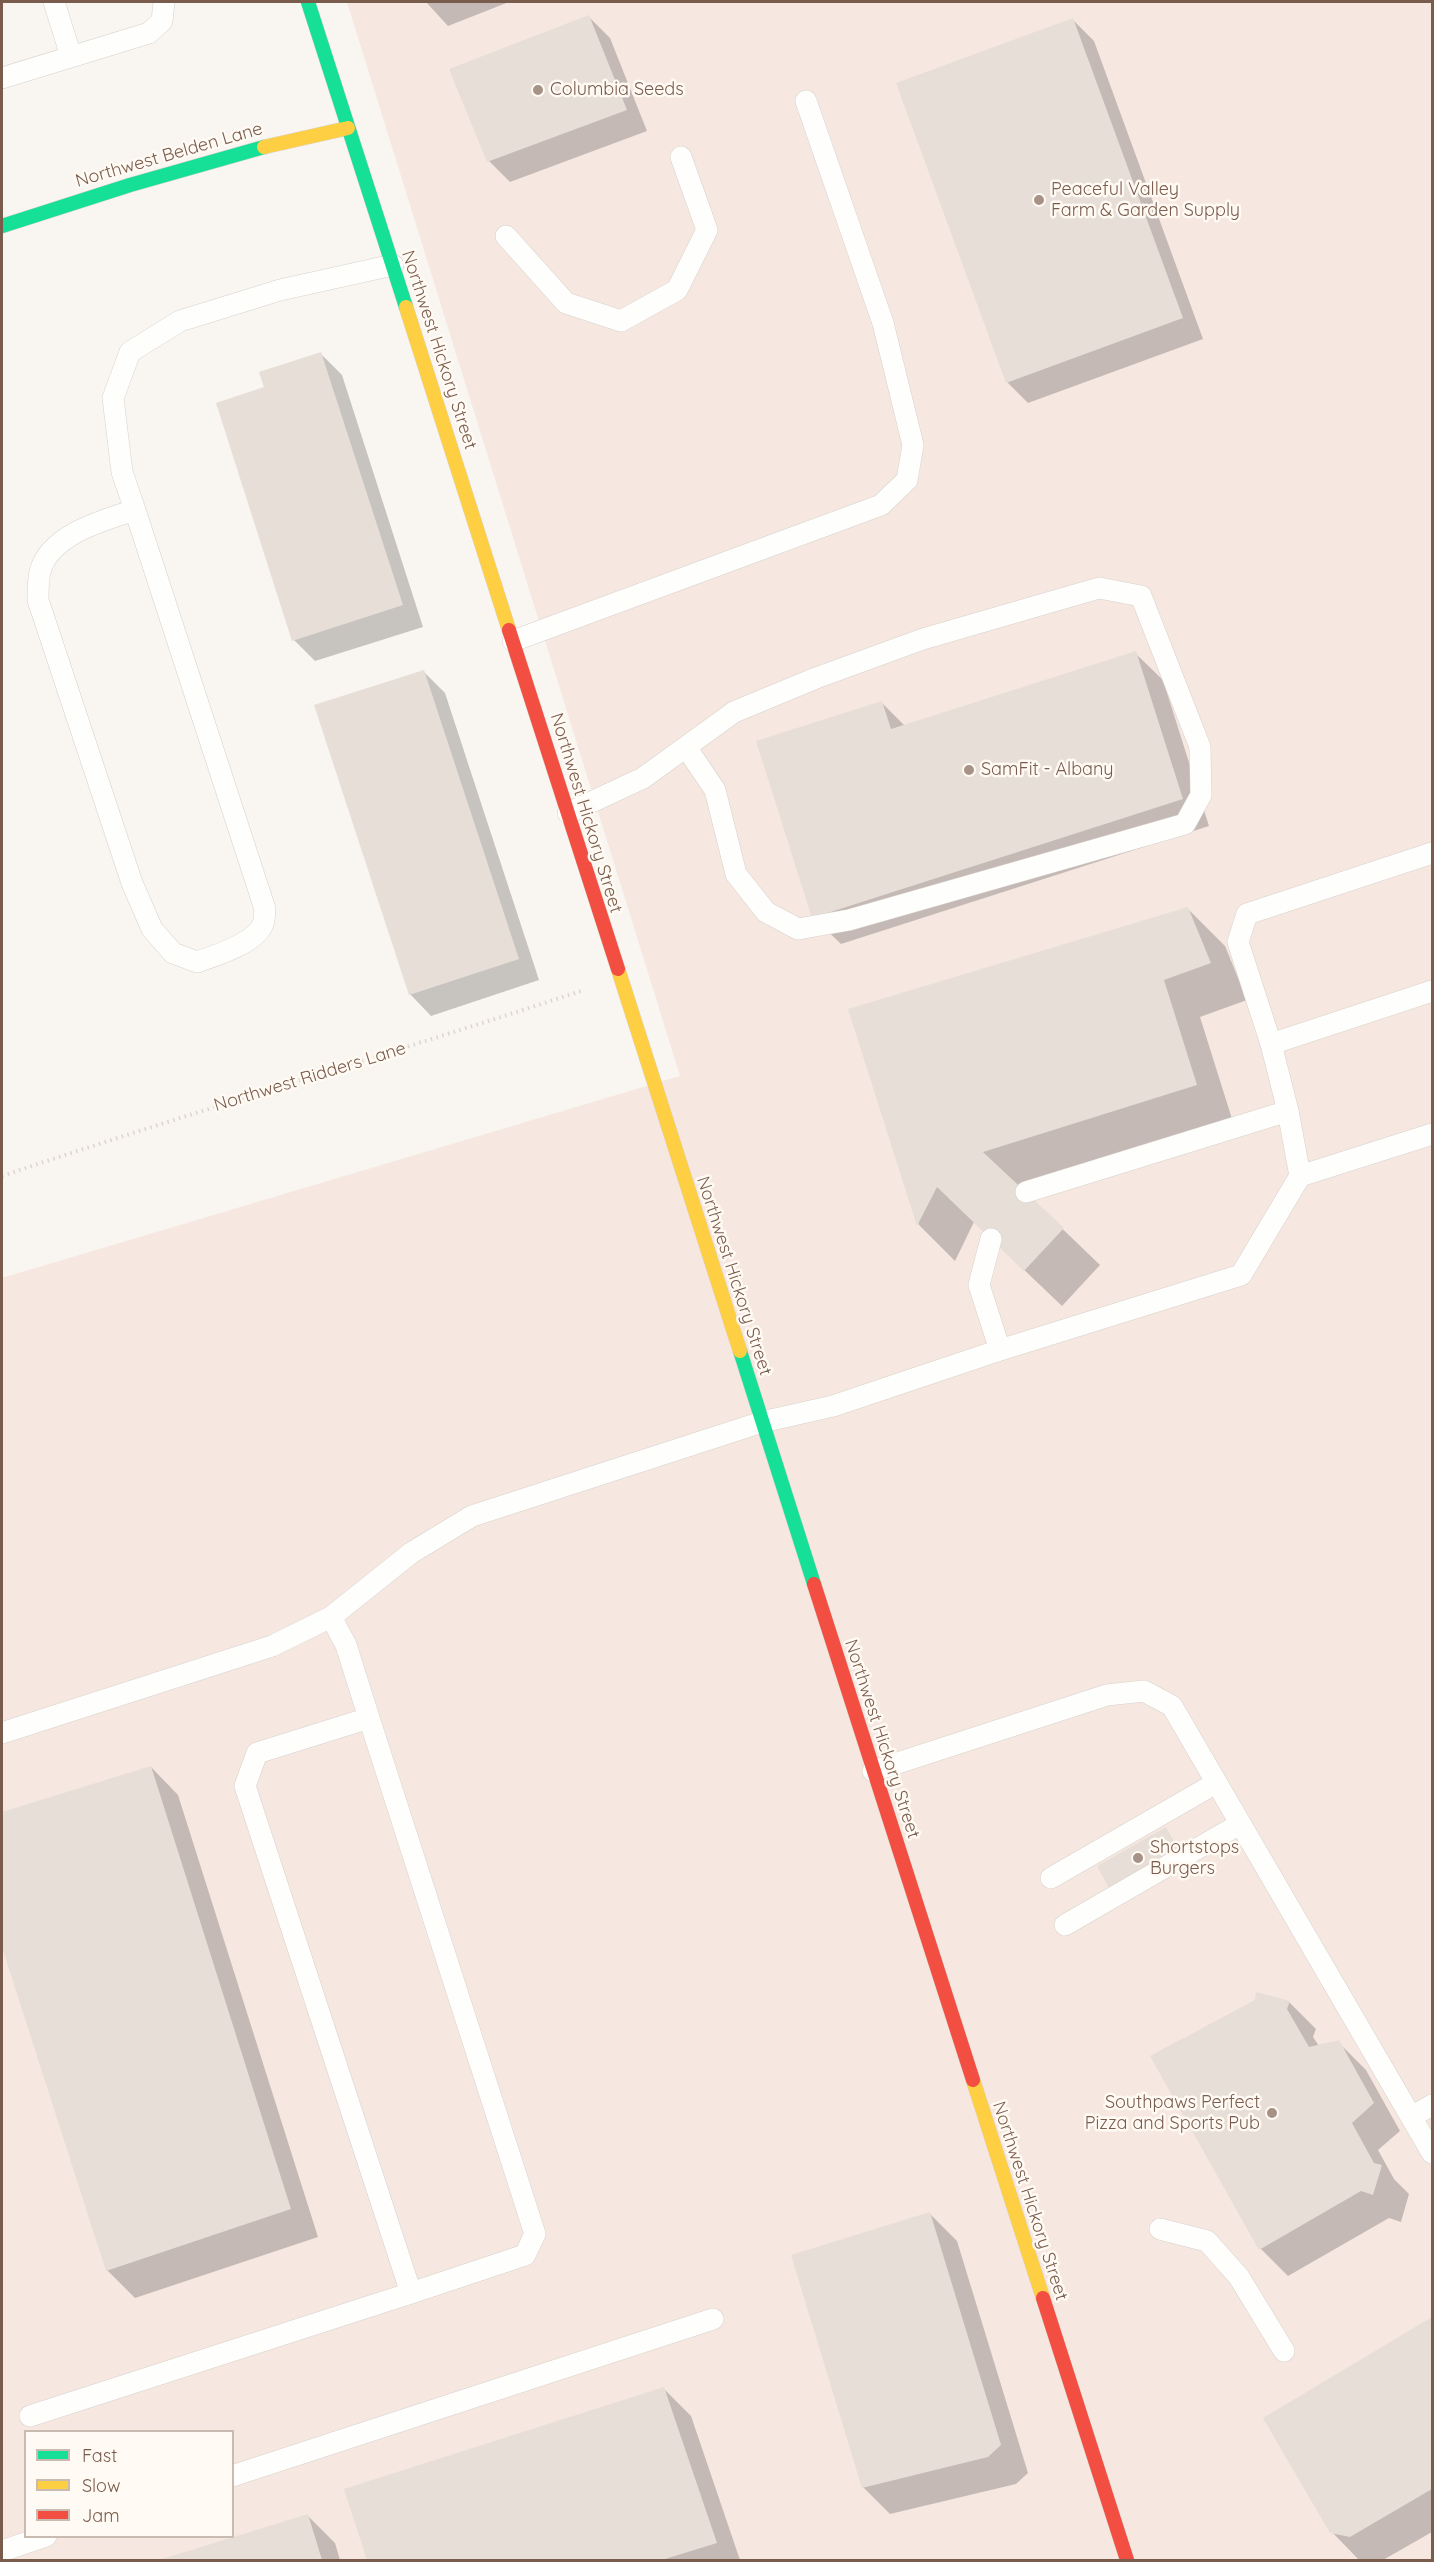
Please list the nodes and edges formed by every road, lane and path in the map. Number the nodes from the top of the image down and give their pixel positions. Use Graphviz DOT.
graph roads {
  1 [pos="54,2"];
  2 [pos="164,2"];
  3 [pos="308,2"];
  4 [pos="71,56"];
  5 [pos="2,78"];
  6 [pos="806,101"];
  7 [pos="348,128"];
  8 [pos="681,157"];
  9 [pos="2,226"];
  10 [pos="506,236"];
  11 [pos="393,265"];
  12 [pos="135,510"];
  13 [pos="513,641"];
  14 [pos="686,747"];
  15 [pos="568,813"];
  16 [pos="1432,853"];
  17 [pos="619,979"];
  18 [pos="1432,991"];
  19 [pos="1271,1044"];
  20 [pos="1288,1111"];
  21 [pos="1432,1134"];
  22 [pos="2,1176"];
  23 [pos="1300,1176"];
  24 [pos="1026,1192"];
  25 [pos="991,1239"];
  26 [pos="1000,1350"];
  27 [pos="762,1422"];
  28 [pos="331,1617"];
  29 [pos="369,1718"];
  30 [pos="2,1733"];
  31 [pos="873,1771"];
  32 [pos="1216,1783"];
  33 [pos="1240,1824"];
  34 [pos="1051,1878"];
  35 [pos="1065,1925"];
  36 [pos="1432,2105"];
  37 [pos="1411,2117"];
  38 [pos="1432,2153"];
  39 [pos="1160,2229"];
  40 [pos="411,2293"];
  41 [pos="713,2319"];
  42 [pos="1284,2350"];
  43 [pos="30,2416"];
  44 [pos="234,2475"];
  45 [pos="40,2538"];
  46 [pos="2,2551"];
  47 [pos="1127,2560"];
  1 -- 4 [label="lane"];
  2 -- 4 [label="lane"];
  3 -- 7 [label="street, Northwest Hickory Street"];
  4 -- 5 [label="lane"];
  6 -- 13 [label="lane"];
  7 -- 9 [label="street, Northwest Belden Lane"];
  7 -- 11 [label="street, Northwest Hickory Street"];
  8 -- 10 [label="lane"];
  11 -- 12 [label="lane"];
  11 -- 13 [label="street, Northwest Hickory Street"];
  12 -- 12 [label="lane"];
  13 -- 15 [label="street, Northwest Hickory Street"];
  14 -- 14 [label="lane"];
  14 -- 15 [label="lane"];
  15 -- 17 [label="street, Northwest Hickory Street"];
  16 -- 19 [label="lane"];
  17 -- 22 [label="path, Northwest Ridders Lane"];
  17 -- 27 [label="street, Northwest Hickory Street"];
  18 -- 19 [label="lane"];
  19 -- 20 [label="lane"];
  20 -- 23 [label="lane"];
  20 -- 24 [label="lane"];
  21 -- 23 [label="lane"];
  23 -- 26 [label="lane"];
  25 -- 26 [label="lane"];
  26 -- 27 [label="lane"];
  27 -- 28 [label="lane"];
  27 -- 31 [label="street, Northwest Hickory Street"];
  28 -- 29 [label="lane"];
  28 -- 30 [label="lane"];
  29 -- 40 [label="lane"];
  29 -- 40 [label="lane"];
  31 -- 32 [label="lane"];
  31 -- 47 [label="street, Northwest Hickory Street"];
  32 -- 33 [label="lane"];
  32 -- 34 [label="lane"];
  33 -- 35 [label="lane"];
  33 -- 37 [label="lane"];
  36 -- 37 [label="lane"];
  37 -- 38 [label="lane"];
  39 -- 42 [label="lane"];
  40 -- 43 [label="lane"];
  41 -- 44 [label="lane"];
  45 -- 46 [label="lane"];
}
